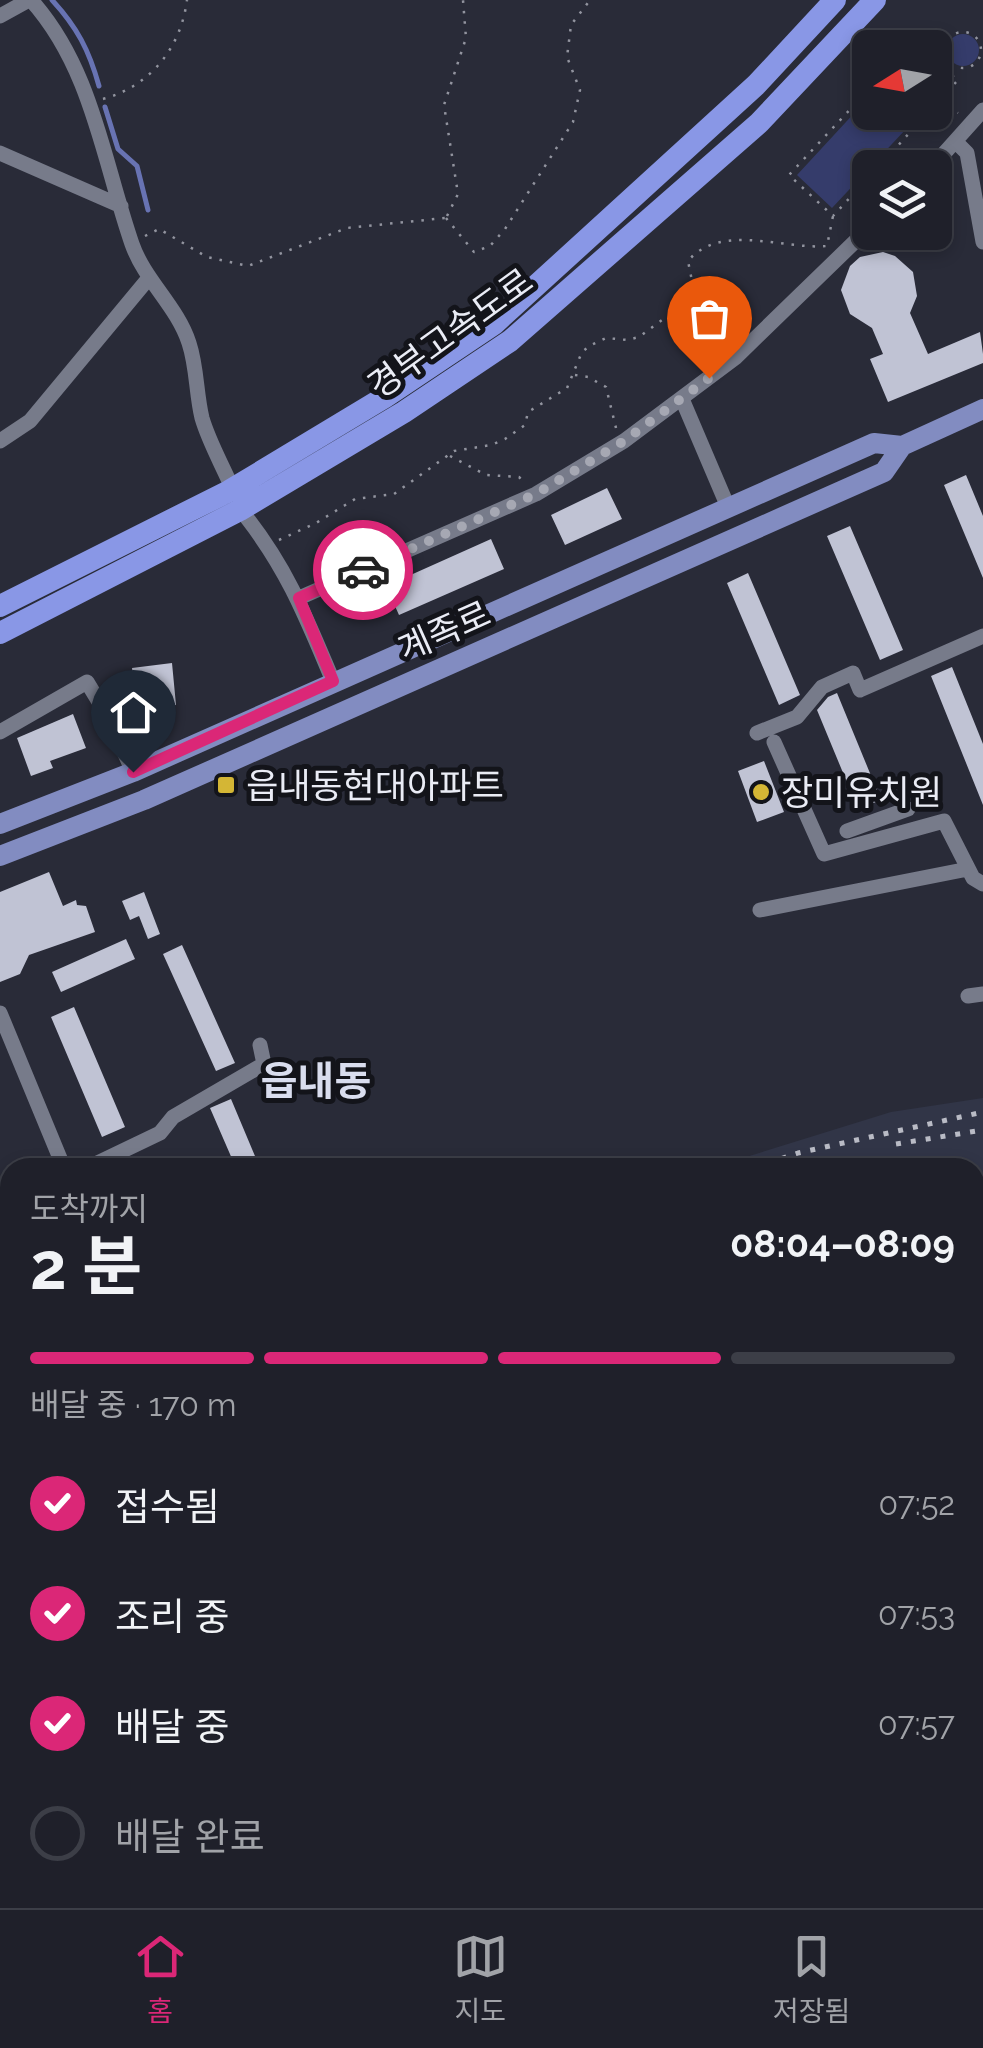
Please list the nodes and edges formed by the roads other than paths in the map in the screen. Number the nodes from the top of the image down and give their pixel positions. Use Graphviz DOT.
graph roads {
  1 [pos="30,0"];
  2 [pos="835,0"];
  3 [pos="875,0"];
  4 [pos="0,16"];
  5 [pos="983,110"];
  6 [pos="956,143"];
  7 [pos="949,150"];
  8 [pos="0,153"];
  9 [pos="120,206"];
  10 [pos="983,242"];
  11 [pos="852,245"];
  12 [pos="148,279"];
  13 [pos="682,399"];
  14 [pos="983,410"];
  15 [pos="0,441"];
  16 [pos="902,446"];
  17 [pos="228,481"];
  18 [pos="728,507"];
  19 [pos="247,518"];
  20 [pos="299,598"];
  21 [pos="0,606"];
  22 [pos="0,633"];
  23 [pos="983,636"];
  24 [pos="333,681"];
  25 [pos="0,732"];
  26 [pos="757,733"];
  27 [pos="774,742"];
  28 [pos="133,772"];
  29 [pos="908,810"];
  30 [pos="0,824"];
  31 [pos="847,831"];
  32 [pos="0,856"];
  33 [pos="968,869"];
  34 [pos="983,884"];
  35 [pos="760,910"];
  36 [pos="0,1013"];
  37 [pos="260,1044"];
  38 [pos="60,1158"];
  39 [pos="109,1158"];
  1 -- 4 [label="street"];
  1 -- 9 [label="street"];
  2 -- 21 [label="highway, 경부고속도로"];
  3 -- 22 [label="highway, 경부고속도로"];
  5 -- 6 [label="street"];
  6 -- 7 [label="street"];
  6 -- 10 [label="street"];
  8 -- 9 [label="street"];
  9 -- 12 [label="street"];
  11 -- 13 [label="street"];
  12 -- 15 [label="street"];
  12 -- 17 [label="street"];
  13 -- 18 [label="street"];
  13 -- 20 [label="street"];
  14 -- 16 [label="main road, 계족로"];
  16 -- 18 [label="main road, 계족로"];
  16 -- 32 [label="main road, 계족로"];
  18 -- 24 [label="main road, 계족로"];
  19 -- 20 [label="street"];
  20 -- 24 [label="street"];
  23 -- 26 [label="street"];
  24 -- 28 [label="main road, 계족로"];
  25 -- 28 [label="street"];
  27 -- 33 [label="street"];
  28 -- 30 [label="main road, 계족로"];
  29 -- 31 [label="street"];
  33 -- 34 [label="street"];
  33 -- 35 [label="street"];
  36 -- 38 [label="street"];
  37 -- 39 [label="street"];
}
